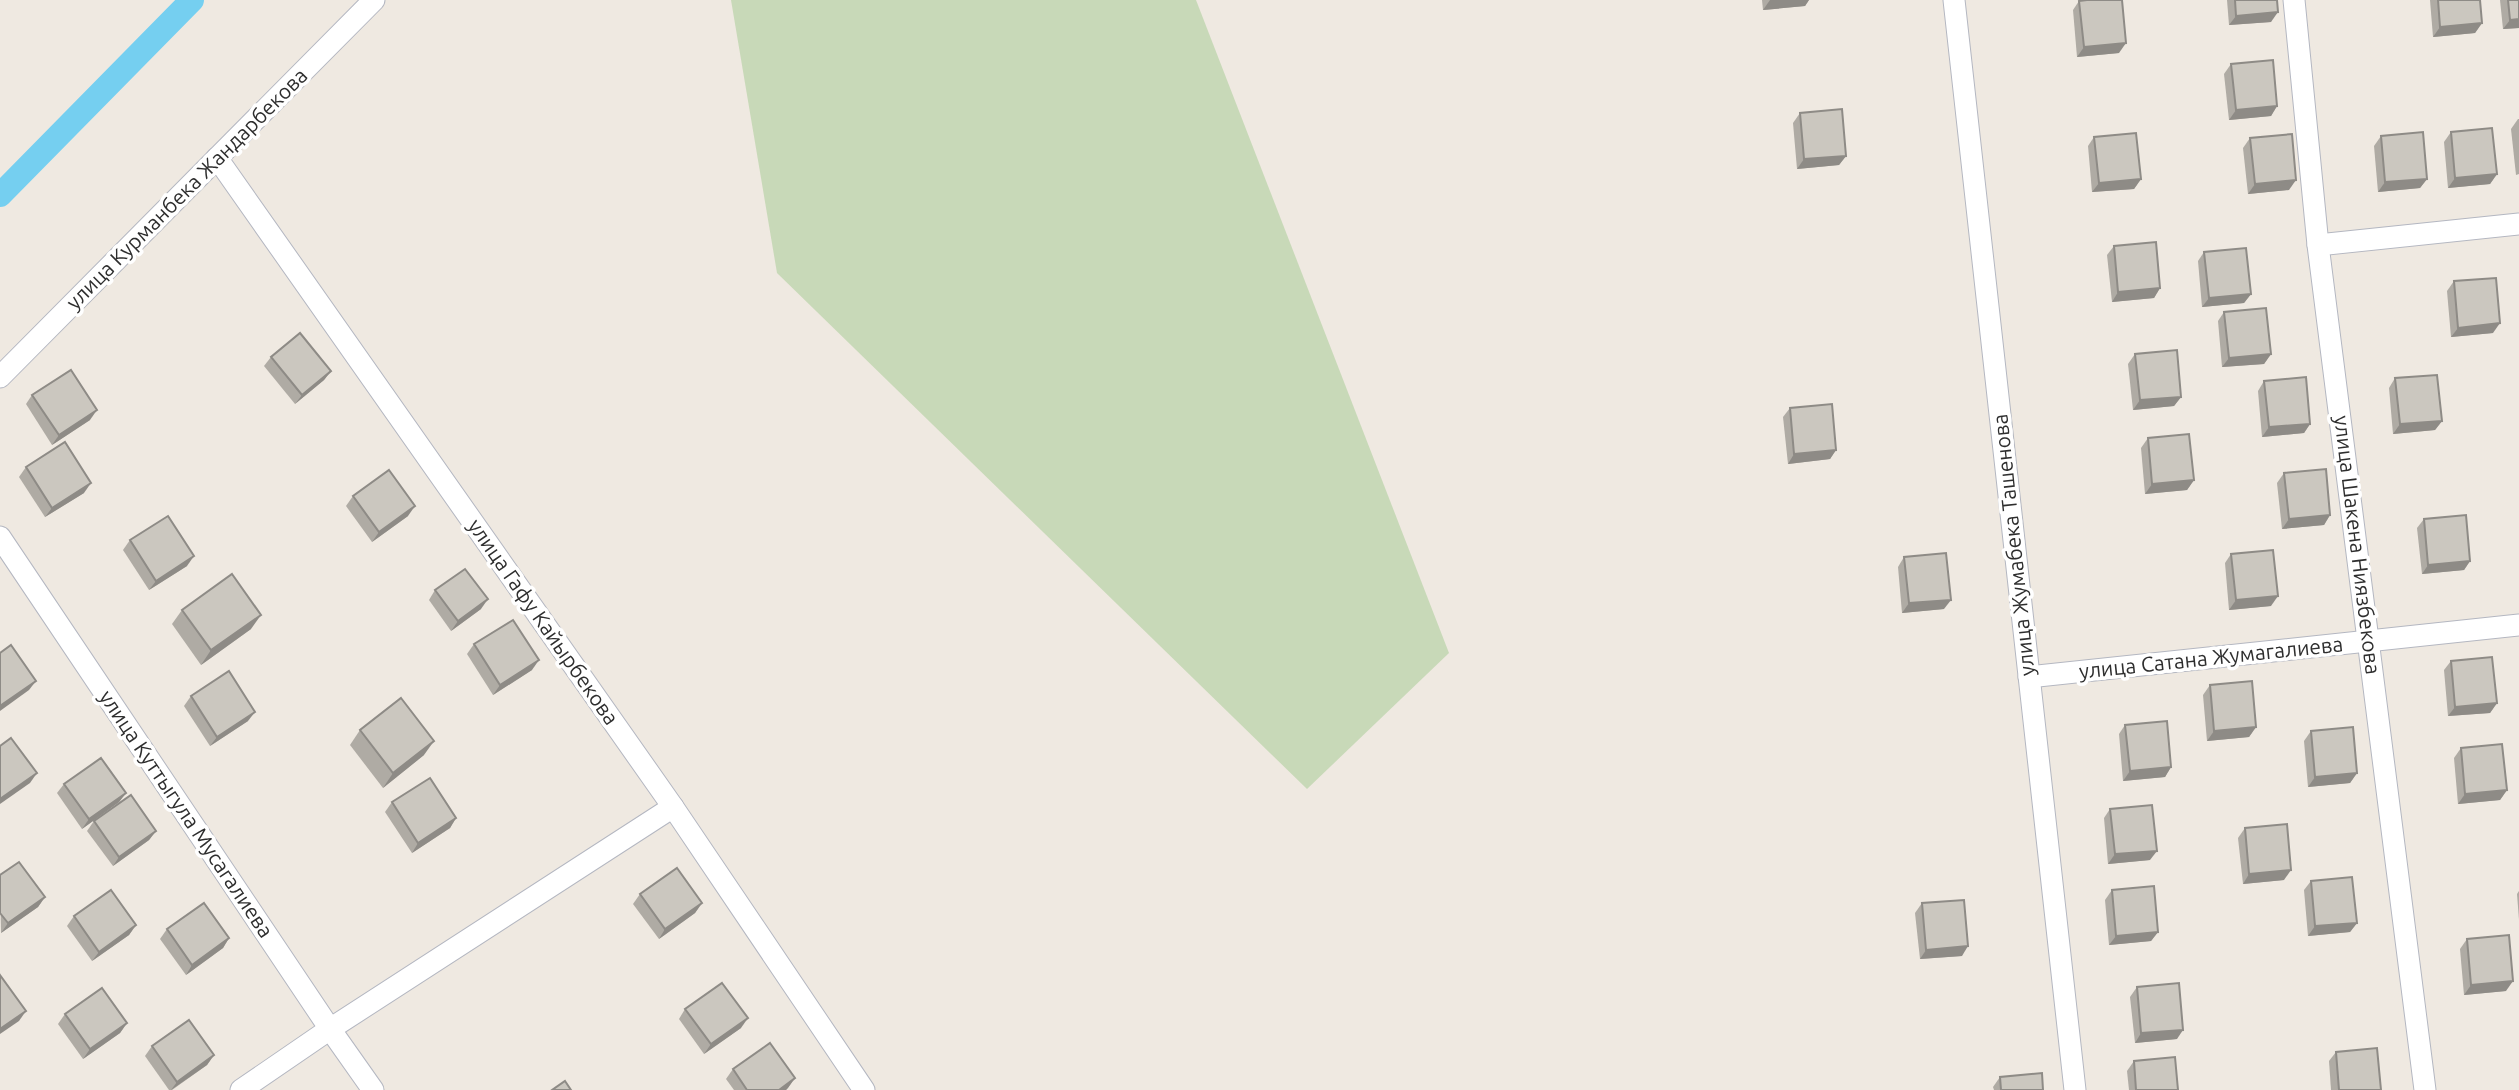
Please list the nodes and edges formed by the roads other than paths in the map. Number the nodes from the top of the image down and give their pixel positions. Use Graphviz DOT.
graph roads {
  1 [pos="374,0"];
  2 [pos="1954,0"];
  3 [pos="2294,0"];
  4 [pos="217,158"];
  5 [pos="2519,223"];
  6 [pos="2318,245"];
  7 [pos="0,377"];
  8 [pos="0,537"];
  9 [pos="2519,625"];
  10 [pos="2369,642"];
  11 [pos="2029,677"];
  12 [pos="673,807"];
  13 [pos="330,1029"];
  14 [pos="241,1090"];
  15 [pos="373,1090"];
  16 [pos="864,1090"];
  17 [pos="2075,1090"];
  18 [pos="2425,1090"];
  1 -- 4 [label="street, улица Курманбека Жандарбекова"];
  2 -- 11 [label="street, улица Жумабека Ташенова"];
  3 -- 6 [label="street, улица Шакена Ниязбекова"];
  4 -- 7 [label="street, улица Курманбека Жандарбекова"];
  4 -- 12 [label="street, улица Гафу Кайырбекова"];
  5 -- 6 [label="street"];
  6 -- 10 [label="street, улица Шакена Ниязбекова"];
  8 -- 13 [label="street, улица Куттыгула Мусагалиева"];
  9 -- 10 [label="street, улица Сатана Жумагалиева"];
  10 -- 11 [label="street, улица Сатана Жумагалиева"];
  10 -- 18 [label="street, улица Шакена Ниязбекова"];
  11 -- 17 [label="street, улица Жумабека Ташенова"];
  12 -- 13 [label="street"];
  12 -- 16 [label="street, улица Гафу Кайырбекова"];
  13 -- 14 [label="street"];
  13 -- 15 [label="street, улица Куттыгула Мусагалиева"];
}
